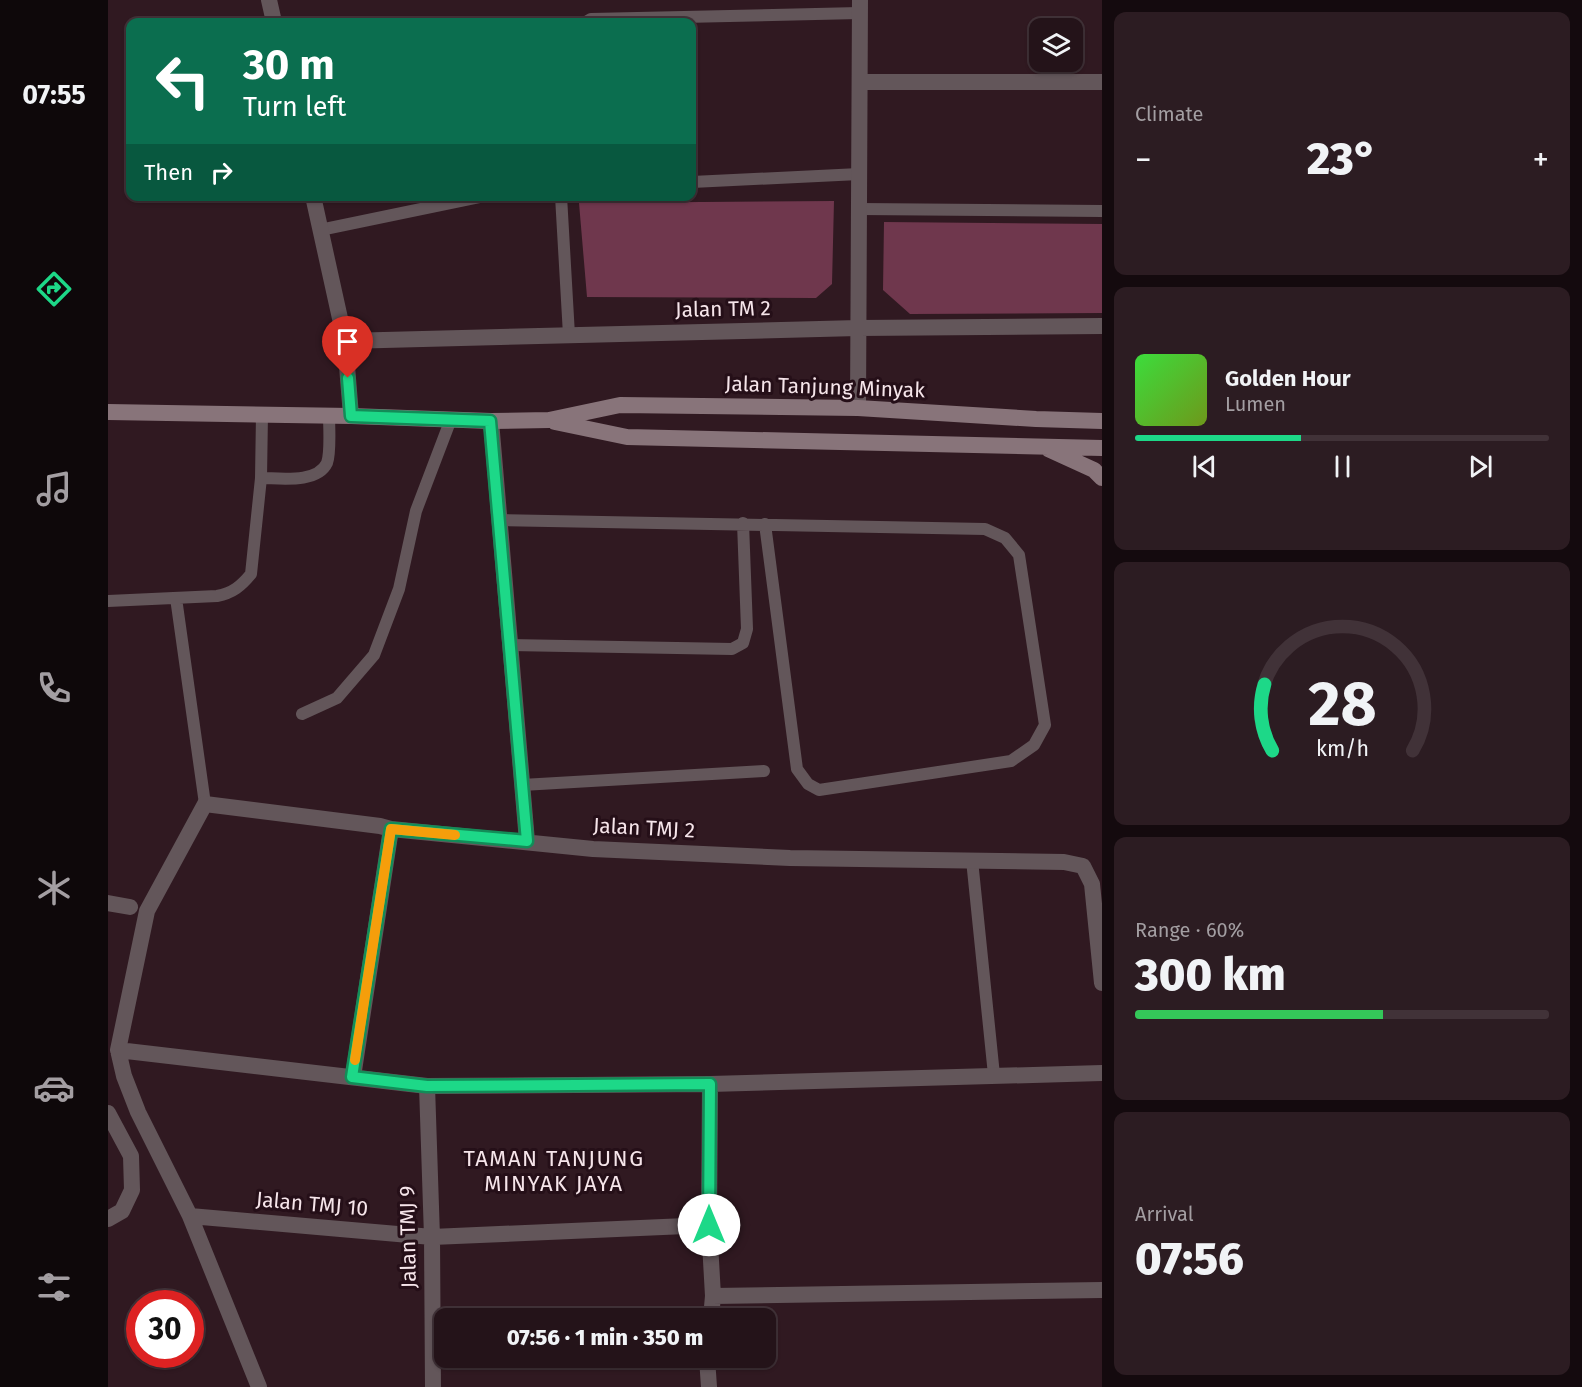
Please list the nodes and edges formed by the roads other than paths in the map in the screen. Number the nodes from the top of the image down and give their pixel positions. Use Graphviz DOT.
graph roads {
  1 [pos="269,0"];
  2 [pos="860,6"];
  3 [pos="273,18"];
  4 [pos="612,18"];
  5 [pos="860,82"];
  6 [pos="1102,82"];
  7 [pos="859,174"];
  8 [pos="696,182"];
  9 [pos="314,201"];
  10 [pos="460,201"];
  11 [pos="561,201"];
  12 [pos="859,208"];
  13 [pos="1102,211"];
  14 [pos="320,230"];
  15 [pos="1102,326"];
  16 [pos="858,328"];
  17 [pos="569,335"];
  18 [pos="345,341"];
  19 [pos="858,408"];
  20 [pos="108,412"];
  21 [pos="262,414"];
  22 [pos="329,415"];
  23 [pos="351,416"];
  24 [pos="451,419"];
  25 [pos="549,420"];
  26 [pos="490,421"];
  27 [pos="1102,421"];
  28 [pos="1041,447"];
  29 [pos="1102,448"];
  30 [pos="261,478"];
  31 [pos="1102,478"];
  32 [pos="499,520"];
  33 [pos="743,523"];
  34 [pos="765,524"];
  35 [pos="176,598"];
  36 [pos="108,601"];
  37 [pos="510,645"];
  38 [pos="302,714"];
  39 [pos="764,771"];
  40 [pos="522,785"];
  41 [pos="205,804"];
  42 [pos="391,829"];
  43 [pos="527,841"];
  44 [pos="972,860"];
  45 [pos="108,903"];
  46 [pos="130,908"];
  47 [pos="1102,982"];
  48 [pos="118,1050"];
  49 [pos="1102,1073"];
  50 [pos="994,1075"];
  51 [pos="352,1077"];
  52 [pos="710,1084"];
  53 [pos="427,1086"];
  54 [pos="108,1113"];
  55 [pos="190,1216"];
  56 [pos="108,1219"];
  57 [pos="709,1225"];
  58 [pos="432,1237"];
  59 [pos="1102,1290"];
  60 [pos="713,1296"];
  61 [pos="712,1308"];
  62 [pos="708,1368"];
  63 [pos="259,1387"];
  64 [pos="433,1387"];
  65 [pos="709,1387"];
  1 -- 3 [label="street"];
  2 -- 4 [label="lane"];
  2 -- 5 [label="street"];
  5 -- 6 [label="street"];
  5 -- 7 [label="street"];
  7 -- 8 [label="lane"];
  7 -- 12 [label="street"];
  9 -- 14 [label="street"];
  10 -- 14 [label="lane"];
  11 -- 17 [label="lane"];
  12 -- 13 [label="lane"];
  12 -- 16 [label="street"];
  14 -- 18 [label="street"];
  15 -- 16 [label="street, Jalan TM 2"];
  16 -- 17 [label="street, Jalan TM 2"];
  16 -- 19 [label="street"];
  17 -- 18 [label="street, Jalan TM 2"];
  18 -- 23 [label="street"];
  19 -- 25 [label="main road, Jalan Tanjung Minyak"];
  19 -- 27 [label="main road, Jalan Tanjung Minyak"];
  20 -- 21 [label="main road, Jalan Tanjung Minyak"];
  21 -- 22 [label="main road, Jalan Tanjung Minyak"];
  21 -- 30 [label="lane"];
  22 -- 23 [label="main road, Jalan Tanjung Minyak"];
  22 -- 30 [label="lane"];
  23 -- 24 [label="main road, Jalan Tanjung Minyak"];
  24 -- 26 [label="main road, Jalan Tanjung Minyak"];
  24 -- 38 [label="lane"];
  25 -- 26 [label="main road, Jalan Tanjung Minyak"];
  25 -- 28 [label="main road, Jalan Tanjung Minyak"];
  26 -- 32 [label="street"];
  28 -- 29 [label="main road, Jalan Tanjung Minyak"];
  28 -- 31 [label="main road"];
  30 -- 35 [label="lane"];
  32 -- 33 [label="lane"];
  32 -- 37 [label="street"];
  33 -- 34 [label="lane"];
  33 -- 37 [label="lane"];
  34 -- 34 [label="lane"];
  35 -- 36 [label="lane"];
  35 -- 41 [label="lane"];
  37 -- 40 [label="street"];
  39 -- 40 [label="lane"];
  40 -- 43 [label="street"];
  41 -- 42 [label="street, Jalan TMJ 2"];
  41 -- 48 [label="street"];
  42 -- 43 [label="street, Jalan TMJ 2"];
  42 -- 51 [label="street"];
  43 -- 44 [label="street, Jalan TMJ 2"];
  44 -- 47 [label="street, Jalan TMJ 2"];
  44 -- 50 [label="lane"];
  45 -- 46 [label="street"];
  48 -- 51 [label="street"];
  48 -- 55 [label="street"];
  49 -- 50 [label="street"];
  50 -- 52 [label="street"];
  51 -- 53 [label="street"];
  52 -- 53 [label="street"];
  52 -- 57 [label="street"];
  53 -- 58 [label="street, Jalan TMJ 9"];
  54 -- 56 [label="street"];
  55 -- 58 [label="street, Jalan TMJ 10"];
  55 -- 63 [label="street"];
  57 -- 58 [label="street, Jalan TMJ 10"];
  57 -- 60 [label="street"];
  58 -- 64 [label="street, Jalan TMJ 9"];
  59 -- 60 [label="street"];
  60 -- 61 [label="street"];
  62 -- 65 [label="street"];
}
